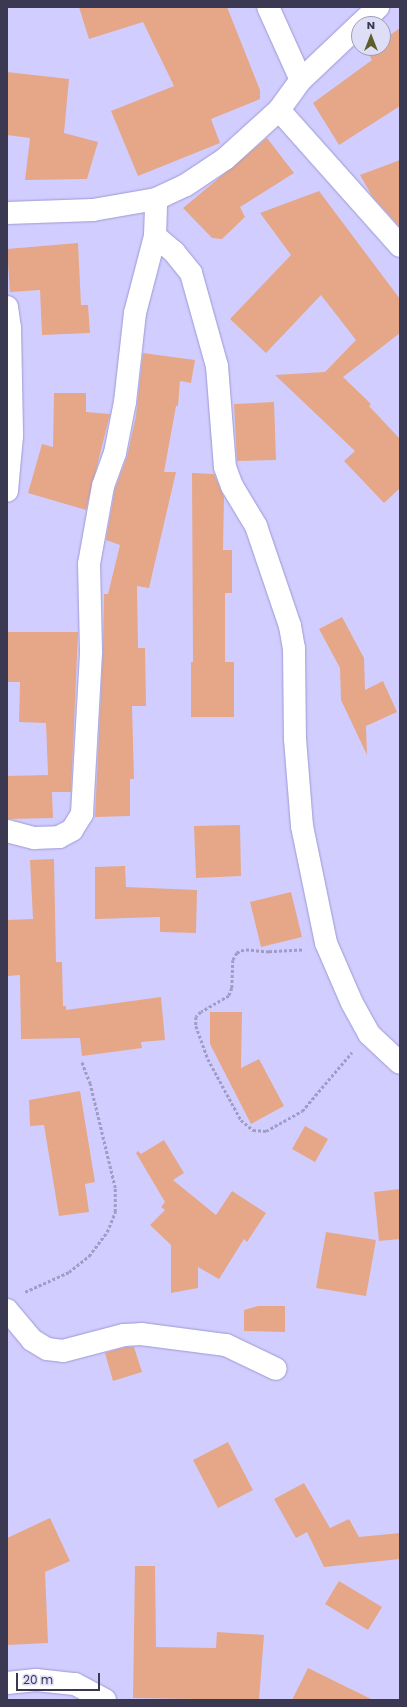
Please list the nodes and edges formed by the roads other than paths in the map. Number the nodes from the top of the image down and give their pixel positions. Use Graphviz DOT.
graph roads {
  1 [pos="268,7"];
  2 [pos="378,7"];
  3 [pos="369,16"];
  4 [pos="351,33"];
  5 [pos="301,80"];
  6 [pos="279,110"];
  7 [pos="156,199"];
  8 [pos="7,213"];
  9 [pos="155,236"];
  10 [pos="400,246"];
  11 [pos="7,306"];
  12 [pos="7,491"];
  13 [pos="7,831"];
  14 [pos="400,1063"];
  15 [pos="13,1302"];
  16 [pos="276,1369"];
  17 [pos="7,1683"];
  18 [pos="105,1700"];
  1 -- 5 [label="street"];
  2 -- 3 [label="street"];
  4 -- 5 [label="street"];
  5 -- 6 [label="street"];
  6 -- 7 [label="street"];
  6 -- 10 [label="street"];
  7 -- 8 [label="street"];
  7 -- 9 [label="street"];
  9 -- 13 [label="street"];
  9 -- 14 [label="street"];
  11 -- 12 [label="street"];
  15 -- 16 [label="street"];
  17 -- 18 [label="street"];
}
